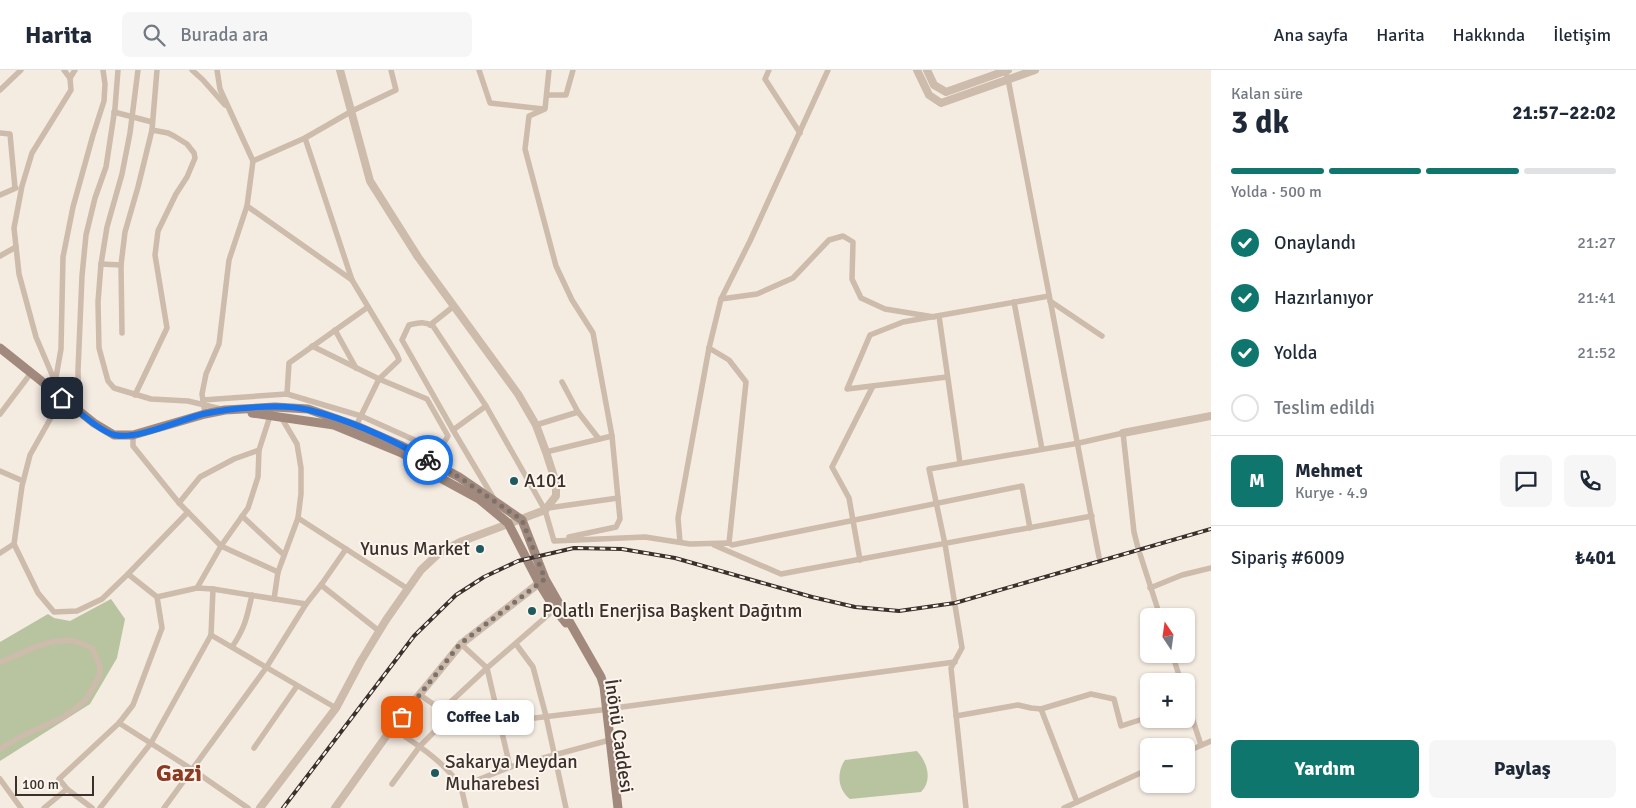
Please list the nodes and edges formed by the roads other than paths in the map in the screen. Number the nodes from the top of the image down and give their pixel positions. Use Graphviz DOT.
graph roads {
  1 [pos="20,70"];
  2 [pos="64,70"];
  3 [pos="75,70"];
  4 [pos="103,70"];
  5 [pos="118,70"];
  6 [pos="138,70"];
  7 [pos="157,70"];
  8 [pos="192,70"];
  9 [pos="217,70"];
  10 [pos="340,70"];
  11 [pos="391,70"];
  12 [pos="479,70"];
  13 [pos="550,70"];
  14 [pos="573,70"];
  15 [pos="769,70"];
  16 [pos="828,70"];
  17 [pos="917,70"];
  18 [pos="927,70"];
  19 [pos="1006,70"];
  20 [pos="1036,70"];
  21 [pos="70,78"];
  22 [pos="1008,80"];
  23 [pos="0,90"];
  24 [pos="547,95"];
  25 [pos="545,109"];
  26 [pos="229,110"];
  27 [pos="352,111"];
  28 [pos="114,112"];
  29 [pos="132,117"];
  30 [pos="152,122"];
  31 [pos="152,130"];
  32 [pos="0,133"];
  33 [pos="800,133"];
  34 [pos="305,138"];
  35 [pos="253,161"];
  36 [pos="22,186"];
  37 [pos="15,188"];
  38 [pos="0,195"];
  39 [pos="247,206"];
  40 [pos="16,247"];
  41 [pos="0,256"];
  42 [pos="101,264"];
  43 [pos="122,265"];
  44 [pos="352,280"];
  45 [pos="1050,298"];
  46 [pos="721,299"];
  47 [pos="1014,302"];
  48 [pos="454,306"];
  49 [pos="368,307"];
  50 [pos="936,317"];
  51 [pos="430,325"];
  52 [pos="335,330"];
  53 [pos="122,333"];
  54 [pos="1102,336"];
  55 [pos="402,340"];
  56 [pos="312,346"];
  57 [pos="391,346"];
  58 [pos="0,348"];
  59 [pos="710,348"];
  60 [pos="356,368"];
  61 [pos="31,373"];
  62 [pos="947,377"];
  63 [pos="379,379"];
  64 [pos="562,382"];
  65 [pos="55,383"];
  66 [pos="873,386"];
  67 [pos="287,394"];
  68 [pos="136,395"];
  69 [pos="62,398"];
  70 [pos="204,406"];
  71 [pos="486,406"];
  72 [pos="80,411"];
  73 [pos="273,411"];
  74 [pos="578,412"];
  75 [pos="0,414"];
  76 [pos="281,416"];
  77 [pos="361,416"];
  78 [pos="1211,416"];
  79 [pos="536,425"];
  80 [pos="356,426"];
  81 [pos="453,430"];
  82 [pos="1123,433"];
  83 [pos="133,435"];
  84 [pos="612,436"];
  85 [pos="599,440"];
  86 [pos="1079,443"];
  87 [pos="1042,449"];
  88 [pos="259,450"];
  89 [pos="546,452"];
  90 [pos="960,463"];
  91 [pos="0,471"];
  92 [pos="23,481"];
  93 [pos="618,498"];
  94 [pos="496,502"];
  95 [pos="179,503"];
  96 [pos="937,504"];
  97 [pos="547,509"];
  98 [pos="188,512"];
  99 [pos="242,516"];
  100 [pos="1092,516"];
  101 [pos="298,518"];
  102 [pos="522,520"];
  103 [pos="853,520"];
  104 [pos="508,523"];
  105 [pos="1030,528"];
  106 [pos="554,541"];
  107 [pos="680,542"];
  108 [pos="729,543"];
  109 [pos="14,544"];
  110 [pos="712,544"];
  111 [pos="945,544"];
  112 [pos="221,546"];
  113 [pos="1138,548"];
  114 [pos="346,549"];
  115 [pos="0,552"];
  116 [pos="1140,554"];
  117 [pos="284,555"];
  118 [pos="1099,557"];
  119 [pos="860,560"];
  120 [pos="1211,568"];
  121 [pos="278,572"];
  122 [pos="128,574"];
  123 [pos="542,581"];
  124 [pos="321,585"];
  125 [pos="197,588"];
  126 [pos="1150,588"];
  127 [pos="213,589"];
  128 [pos="408,589"];
  129 [pos="252,595"];
  130 [pos="157,597"];
  131 [pos="274,598"];
  132 [pos="306,604"];
  133 [pos="1157,608"];
  134 [pos="555,609"];
  135 [pos="379,631"];
  136 [pos="211,635"];
  137 [pos="460,644"];
  138 [pos="516,644"];
  139 [pos="232,647"];
  140 [pos="0,662"];
  141 [pos="955,662"];
  142 [pos="266,668"];
  143 [pos="487,668"];
  144 [pos="297,686"];
  145 [pos="420,695"];
  146 [pos="336,708"];
  147 [pos="604,709"];
  148 [pos="1041,709"];
  149 [pos="442,710"];
  150 [pos="546,716"];
  151 [pos="956,716"];
  152 [pos="1140,720"];
  153 [pos="119,723"];
  154 [pos="499,723"];
  155 [pos="392,728"];
  156 [pos="451,728"];
  157 [pos="1195,728"];
  158 [pos="606,741"];
  159 [pos="1211,741"];
  160 [pos="151,743"];
  161 [pos="1200,745"];
  162 [pos="420,746"];
  163 [pos="254,748"];
  164 [pos="1195,748"];
  165 [pos="0,749"];
  166 [pos="555,755"];
  167 [pos="510,768"];
  168 [pos="193,770"];
  169 [pos="1140,773"];
  170 [pos="0,779"];
  171 [pos="392,784"];
  172 [pos="460,787"];
  173 [pos="67,789"];
  174 [pos="1077,802"];
  175 [pos="20,808"];
  176 [pos="44,808"];
  177 [pos="92,808"];
  178 [pos="100,808"];
  179 [pos="164,808"];
  180 [pos="248,808"];
  181 [pos="260,808"];
  182 [pos="335,808"];
  183 [pos="466,808"];
  184 [pos="566,808"];
  185 [pos="612,808"];
  186 [pos="618,808"];
  187 [pos="966,808"];
  188 [pos="1064,808"];
  1 -- 23 [label="street"];
  2 -- 21 [label="street"];
  3 -- 21 [label="street"];
  4 -- 65 [label="street"];
  5 -- 28 [label="street"];
  6 -- 29 [label="street"];
  7 -- 30 [label="street"];
  8 -- 26 [label="street"];
  9 -- 26 [label="street"];
  10 -- 27 [label="street"];
  11 -- 27 [label="street"];
  12 -- 25 [label="street"];
  13 -- 24 [label="street"];
  14 -- 24 [label="street"];
  15 -- 33 [label="street"];
  16 -- 33 [label="street"];
  17 -- 22 [label="street"];
  18 -- 19 [label="street"];
  19 -- 22 [label="street"];
  20 -- 22 [label="street"];
  21 -- 36 [label="street"];
  22 -- 45 [label="street"];
  24 -- 25 [label="street"];
  25 -- 84 [label="street"];
  26 -- 35 [label="street"];
  27 -- 34 [label="street"];
  27 -- 48 [label="street"];
  28 -- 29 [label="street"];
  28 -- 72 [label="street"];
  29 -- 30 [label="street"];
  29 -- 42 [label="street"];
  30 -- 31 [label="street"];
  31 -- 43 [label="street"];
  31 -- 68 [label="street"];
  32 -- 37 [label="street"];
  33 -- 46 [label="street"];
  34 -- 35 [label="street"];
  34 -- 44 [label="street"];
  35 -- 39 [label="street"];
  36 -- 37 [label="street"];
  36 -- 40 [label="street"];
  37 -- 38 [label="street"];
  39 -- 44 [label="street"];
  39 -- 70 [label="street"];
  40 -- 41 [label="street"];
  40 -- 65 [label="street"];
  42 -- 43 [label="street"];
  42 -- 68 [label="street"];
  43 -- 53 [label="street"];
  44 -- 49 [label="street"];
  45 -- 47 [label="street"];
  45 -- 54 [label="street"];
  45 -- 86 [label="street"];
  46 -- 50 [label="street"];
  46 -- 59 [label="street"];
  47 -- 50 [label="street"];
  47 -- 87 [label="street"];
  48 -- 51 [label="street"];
  48 -- 79 [label="street"];
  49 -- 52 [label="street"];
  49 -- 57 [label="street"];
  50 -- 62 [label="street"];
  50 -- 66 [label="street"];
  51 -- 55 [label="street"];
  51 -- 71 [label="street"];
  52 -- 56 [label="street"];
  52 -- 60 [label="street"];
  55 -- 57 [label="street"];
  55 -- 81 [label="street"];
  56 -- 60 [label="street"];
  56 -- 67 [label="street"];
  57 -- 63 [label="street"];
  58 -- 61 [label="main road, İnönü Caddesi"];
  59 -- 107 [label="street"];
  59 -- 108 [label="street"];
  60 -- 63 [label="street"];
  61 -- 69 [label="main road, İnönü Caddesi"];
  61 -- 75 [label="street"];
  62 -- 66 [label="street"];
  62 -- 90 [label="street"];
  63 -- 77 [label="street"];
  63 -- 77 [label="street"];
  64 -- 74 [label="street"];
  65 -- 69 [label="street"];
  66 -- 103 [label="street"];
  67 -- 70 [label="street"];
  67 -- 77 [label="street"];
  68 -- 70 [label="street"];
  69 -- 72 [label="main road, İnönü Caddesi"];
  69 -- 92 [label="street"];
  70 -- 73 [label="main road, İnönü Caddesi"];
  70 -- 83 [label="main road, İnönü Caddesi"];
  71 -- 81 [label="street"];
  71 -- 97 [label="street"];
  72 -- 83 [label="main road, İnönü Caddesi"];
  73 -- 76 [label="main road, İnönü Caddesi"];
  73 -- 80 [label="main road, İnönü Caddesi"];
  73 -- 88 [label="street"];
  74 -- 79 [label="street"];
  74 -- 85 [label="street"];
  76 -- 101 [label="street"];
  76 -- 104 [label="main road, İnönü Caddesi"];
  77 -- 80 [label="street"];
  78 -- 82 [label="street"];
  79 -- 89 [label="street"];
  80 -- 94 [label="main road, İnönü Caddesi"];
  81 -- 94 [label="street"];
  82 -- 86 [label="street"];
  82 -- 113 [label="street"];
  83 -- 95 [label="street"];
  84 -- 85 [label="street"];
  84 -- 93 [label="street"];
  85 -- 89 [label="street"];
  86 -- 87 [label="street"];
  86 -- 100 [label="street"];
  87 -- 90 [label="street"];
  88 -- 95 [label="street"];
  88 -- 99 [label="street"];
  89 -- 97 [label="street"];
  90 -- 96 [label="street"];
  91 -- 92 [label="street"];
  92 -- 109 [label="street"];
  93 -- 97 [label="street"];
  93 -- 106 [label="street"];
  94 -- 102 [label="main road, İnönü Caddesi"];
  95 -- 98 [label="street"];
  96 -- 103 [label="street"];
  96 -- 105 [label="street"];
  96 -- 111 [label="street"];
  97 -- 102 [label="street"];
  97 -- 106 [label="street"];
  98 -- 112 [label="street"];
  98 -- 122 [label="street"];
  99 -- 112 [label="street"];
  99 -- 117 [label="street"];
  100 -- 105 [label="street"];
  100 -- 118 [label="street"];
  101 -- 114 [label="street"];
  101 -- 117 [label="street"];
  102 -- 104 [label="street"];
  102 -- 123 [label="main road, İnönü Caddesi"];
  103 -- 108 [label="street"];
  103 -- 119 [label="street"];
  104 -- 123 [label="main road, İnönü Caddesi"];
  104 -- 128 [label="street"];
  105 -- 111 [label="street"];
  106 -- 107 [label="street"];
  107 -- 110 [label="street"];
  108 -- 110 [label="street"];
  109 -- 115 [label="street"];
  109 -- 122 [label="street"];
  110 -- 119 [label="street"];
  111 -- 119 [label="street"];
  111 -- 141 [label="street"];
  112 -- 121 [label="street"];
  112 -- 125 [label="street"];
  114 -- 124 [label="street"];
  114 -- 128 [label="street"];
  116 -- 126 [label="street"];
  117 -- 121 [label="street"];
  120 -- 126 [label="street"];
  121 -- 131 [label="street"];
  122 -- 130 [label="street"];
  123 -- 134 [label="main road, İnönü Caddesi"];
  123 -- 137 [label="street"];
  123 -- 147 [label="main road, İnönü Caddesi"];
  124 -- 132 [label="street"];
  124 -- 135 [label="street"];
  125 -- 127 [label="street"];
  125 -- 130 [label="street"];
  126 -- 133 [label="street"];
  127 -- 129 [label="street"];
  127 -- 136 [label="street"];
  128 -- 135 [label="street"];
  129 -- 131 [label="street"];
  129 -- 139 [label="street"];
  130 -- 153 [label="street"];
  131 -- 132 [label="street"];
  132 -- 142 [label="street"];
  134 -- 138 [label="street"];
  134 -- 147 [label="main road, İnönü Caddesi"];
  135 -- 146 [label="street"];
  136 -- 139 [label="street"];
  136 -- 160 [label="street"];
  137 -- 143 [label="street"];
  137 -- 145 [label="street"];
  138 -- 143 [label="street"];
  138 -- 150 [label="street"];
  139 -- 142 [label="street"];
  140 -- 165 [label="street"];
  141 -- 147 [label="street"];
  141 -- 151 [label="street"];
  142 -- 144 [label="street"];
  142 -- 168 [label="street"];
  143 -- 149 [label="street"];
  143 -- 154 [label="street"];
  144 -- 146 [label="street"];
  144 -- 163 [label="street"];
  145 -- 149 [label="street"];
  145 -- 155 [label="street"];
  146 -- 181 [label="street"];
  147 -- 150 [label="street"];
  147 -- 158 [label="main road, İnönü Caddesi"];
  147 -- 186 [label="main road, İnönü Caddesi"];
  148 -- 151 [label="street"];
  148 -- 152 [label="street"];
  148 -- 174 [label="street"];
  149 -- 156 [label="street"];
  150 -- 154 [label="street"];
  150 -- 166 [label="street"];
  151 -- 187 [label="street"];
  153 -- 160 [label="street"];
  153 -- 173 [label="street"];
  154 -- 156 [label="street"];
  154 -- 167 [label="street"];
  155 -- 162 [label="street"];
  155 -- 182 [label="street"];
  156 -- 162 [label="street"];
  157 -- 161 [label="street"];
  158 -- 166 [label="street"];
  158 -- 185 [label="main road, İnönü Caddesi"];
  159 -- 161 [label="street"];
  160 -- 168 [label="street"];
  160 -- 178 [label="street"];
  161 -- 164 [label="street"];
  162 -- 171 [label="street"];
  162 -- 172 [label="street"];
  166 -- 167 [label="street"];
  166 -- 184 [label="street"];
  167 -- 172 [label="street"];
  168 -- 179 [label="street"];
  168 -- 180 [label="street"];
  169 -- 174 [label="street"];
  170 -- 175 [label="street"];
  172 -- 183 [label="street"];
  173 -- 176 [label="street"];
  173 -- 177 [label="street"];
  174 -- 188 [label="street"];
}
